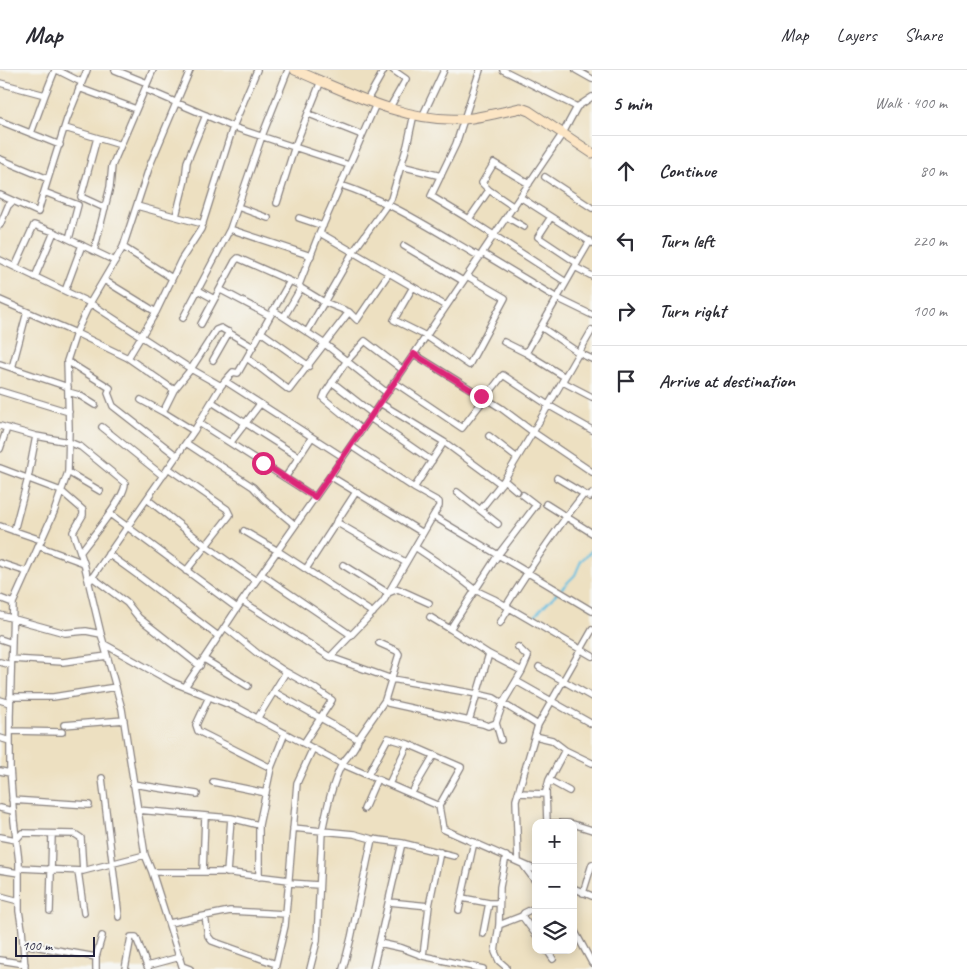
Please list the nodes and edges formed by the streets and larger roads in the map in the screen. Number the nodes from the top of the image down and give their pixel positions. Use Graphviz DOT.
graph roads {
  1 [pos="56,70"];
  2 [pos="87,70"];
  3 [pos="115,70"];
  4 [pos="152,70"];
  5 [pos="190,70"];
  6 [pos="257,70"];
  7 [pos="288,70"];
  8 [pos="295,70"];
  9 [pos="384,70"];
  10 [pos="393,70"];
  11 [pos="444,70"];
  12 [pos="480,70"];
  13 [pos="503,70"];
  14 [pos="576,70"];
  15 [pos="592,79"];
  16 [pos="321,81"];
  17 [pos="0,83"];
  18 [pos="80,85"];
  19 [pos="146,86"];
  20 [pos="45,96"];
  21 [pos="592,97"];
  22 [pos="176,101"];
  23 [pos="372,102"];
  24 [pos="585,102"];
  25 [pos="592,106"];
  26 [pos="577,107"];
  27 [pos="136,109"];
  28 [pos="389,109"];
  29 [pos="309,114"];
  30 [pos="206,115"];
  31 [pos="419,115"];
  32 [pos="464,119"];
  33 [pos="0,121"];
  34 [pos="233,127"];
  35 [pos="65,128"];
  36 [pos="31,133"];
  37 [pos="563,134"];
  38 [pos="362,135"];
  39 [pos="262,136"];
  40 [pos="97,138"];
  41 [pos="60,145"];
  42 [pos="121,145"];
  43 [pos="295,146"];
  44 [pos="592,153"];
  45 [pos="0,159"];
  46 [pos="349,165"];
  47 [pos="401,166"];
  48 [pos="441,176"];
  49 [pos="545,177"];
  50 [pos="48,179"];
  51 [pos="529,184"];
  52 [pos="341,185"];
  53 [pos="489,190"];
  54 [pos="44,192"];
  55 [pos="0,195"];
  56 [pos="520,197"];
  57 [pos="81,198"];
  58 [pos="13,201"];
  59 [pos="277,203"];
  60 [pos="388,204"];
  61 [pos="78,205"];
  62 [pos="137,206"];
  63 [pos="238,207"];
  64 [pos="514,207"];
  65 [pos="105,208"];
  66 [pos="592,208"];
  67 [pos="176,216"];
  68 [pos="506,217"];
  69 [pos="551,217"];
  70 [pos="268,218"];
  71 [pos="299,218"];
  72 [pos="469,220"];
  73 [pos="203,224"];
  74 [pos="0,225"];
  75 [pos="323,226"];
  76 [pos="524,227"];
  77 [pos="230,229"];
  78 [pos="54,232"];
  79 [pos="320,233"];
  80 [pos="494,236"];
  81 [pos="69,239"];
  82 [pos="591,242"];
  83 [pos="82,245"];
  84 [pos="404,246"];
  85 [pos="123,247"];
  86 [pos="94,251"];
  87 [pos="353,252"];
  88 [pos="481,255"];
  89 [pos="311,256"];
  90 [pos="0,260"];
  91 [pos="115,261"];
  92 [pos="576,265"];
  93 [pos="15,267"];
  94 [pos="389,273"];
  95 [pos="592,276"];
  96 [pos="35,277"];
  97 [pos="172,278"];
  98 [pos="465,279"];
  99 [pos="104,280"];
  100 [pos="290,280"];
  101 [pos="566,282"];
  102 [pos="300,287"];
  103 [pos="413,287"];
  104 [pos="198,290"];
  105 [pos="220,290"];
  106 [pos="65,291"];
  107 [pos="557,298"];
  108 [pos="214,299"];
  109 [pos="0,300"];
  110 [pos="324,302"];
  111 [pos="90,303"];
  112 [pos="446,306"];
  113 [pos="27,312"];
  114 [pos="156,312"];
  115 [pos="348,312"];
  116 [pos="272,313"];
  117 [pos="592,315"];
  118 [pos="284,317"];
  119 [pos="183,318"];
  120 [pos="201,324"];
  121 [pos="541,327"];
  122 [pos="592,330"];
  123 [pos="229,332"];
  124 [pos="261,332"];
  125 [pos="307,332"];
  126 [pos="76,333"];
  127 [pos="141,336"];
  128 [pos="426,336"];
  129 [pos="504,342"];
  130 [pos="325,344"];
  131 [pos="253,347"];
  132 [pos="579,352"];
  133 [pos="526,353"];
  134 [pos="414,354"];
  135 [pos="128,358"];
  136 [pos="247,358"];
  137 [pos="592,359"];
  138 [pos="214,360"];
  139 [pos="67,361"];
  140 [pos="347,362"];
  141 [pos="0,364"];
  142 [pos="308,366"];
  143 [pos="12,368"];
  144 [pos="191,369"];
  145 [pos="403,370"];
  146 [pos="564,379"];
  147 [pos="332,382"];
  148 [pos="394,382"];
  149 [pos="223,384"];
  150 [pos="68,390"];
  151 [pos="174,390"];
  152 [pos="0,392"];
  153 [pos="387,393"];
  154 [pos="592,397"];
  155 [pos="484,398"];
  156 [pos="141,400"];
  157 [pos="212,402"];
  158 [pos="380,403"];
  159 [pos="260,404"];
  160 [pos="96,405"];
  161 [pos="548,405"];
  162 [pos="69,412"];
  163 [pos="162,412"];
  164 [pos="371,416"];
  165 [pos="199,422"];
  166 [pos="245,423"];
  167 [pos="0,426"];
  168 [pos="102,427"];
  169 [pos="7,428"];
  170 [pos="362,430"];
  171 [pos="592,430"];
  172 [pos="194,432"];
  173 [pos="532,432"];
  174 [pos="36,436"];
  175 [pos="489,436"];
  176 [pos="312,437"];
  177 [pos="69,442"];
  178 [pos="231,442"];
  179 [pos="444,442"];
  180 [pos="186,443"];
  181 [pos="351,446"];
  182 [pos="0,449"];
  183 [pos="177,456"];
  184 [pos="299,457"];
  185 [pos="343,457"];
  186 [pos="517,458"];
  187 [pos="432,461"];
  188 [pos="0,468"];
  189 [pos="168,468"];
  190 [pos="68,472"];
  191 [pos="592,472"];
  192 [pos="163,476"];
  193 [pos="330,476"];
  194 [pos="28,478"];
  195 [pos="284,478"];
  196 [pos="557,478"];
  197 [pos="502,482"];
  198 [pos="414,488"];
  199 [pos="61,491"];
  200 [pos="518,491"];
  201 [pos="100,492"];
  202 [pos="356,492"];
  203 [pos="457,492"];
  204 [pos="584,494"];
  205 [pos="523,495"];
  206 [pos="592,496"];
  207 [pos="315,497"];
  208 [pos="147,499"];
  209 [pos="546,504"];
  210 [pos="481,509"];
  211 [pos="110,514"];
  212 [pos="567,515"];
  213 [pos="433,516"];
  214 [pos="336,522"];
  215 [pos="498,524"];
  216 [pos="295,525"];
  217 [pos="0,526"];
  218 [pos="127,528"];
  219 [pos="14,531"];
  220 [pos="244,531"];
  221 [pos="423,533"];
  222 [pos="592,533"];
  223 [pos="39,543"];
  224 [pos="205,545"];
  225 [pos="414,547"];
  226 [pos="278,550"];
  227 [pos="80,553"];
  228 [pos="108,554"];
  229 [pos="498,555"];
  230 [pos="405,562"];
  231 [pos="0,563"];
  232 [pos="84,563"];
  233 [pos="343,565"];
  234 [pos="306,569"];
  235 [pos="186,571"];
  236 [pos="27,572"];
  237 [pos="528,572"];
  238 [pos="261,574"];
  239 [pos="89,578"];
  240 [pos="256,582"];
  241 [pos="474,590"];
  242 [pos="388,593"];
  243 [pos="0,598"];
  244 [pos="242,601"];
  245 [pos="14,603"];
  246 [pos="429,603"];
  247 [pos="508,607"];
  248 [pos="237,608"];
  249 [pos="592,611"];
  250 [pos="373,612"];
  251 [pos="0,615"];
  252 [pos="430,617"];
  253 [pos="14,619"];
  254 [pos="500,623"];
  255 [pos="225,627"];
  256 [pos="450,629"];
  257 [pos="592,630"];
  258 [pos="101,634"];
  259 [pos="351,635"];
  260 [pos="218,636"];
  261 [pos="0,638"];
  262 [pos="12,643"];
  263 [pos="379,643"];
  264 [pos="104,644"];
  265 [pos="518,647"];
  266 [pos="581,649"];
  267 [pos="489,654"];
  268 [pos="107,656"];
  269 [pos="592,656"];
  270 [pos="330,657"];
  271 [pos="204,659"];
  272 [pos="0,662"];
  273 [pos="11,662"];
  274 [pos="200,666"];
  275 [pos="540,667"];
  276 [pos="522,671"];
  277 [pos="286,672"];
  278 [pos="392,679"];
  279 [pos="516,680"];
  280 [pos="563,680"];
  281 [pos="248,686"];
  282 [pos="116,687"];
  283 [pos="186,688"];
  284 [pos="274,692"];
  285 [pos="476,694"];
  286 [pos="592,696"];
  287 [pos="209,697"];
  288 [pos="0,700"];
  289 [pos="10,700"];
  290 [pos="385,700"];
  291 [pos="551,701"];
  292 [pos="503,703"];
  293 [pos="322,717"];
  294 [pos="257,719"];
  295 [pos="124,720"];
  296 [pos="469,720"];
  297 [pos="496,723"];
  298 [pos="592,724"];
  299 [pos="64,725"];
  300 [pos="538,725"];
  301 [pos="10,731"];
  302 [pos="62,732"];
  303 [pos="285,733"];
  304 [pos="535,736"];
  305 [pos="0,738"];
  306 [pos="358,739"];
  307 [pos="501,740"];
  308 [pos="10,741"];
  309 [pos="304,743"];
  310 [pos="408,744"];
  311 [pos="313,748"];
  312 [pos="566,750"];
  313 [pos="434,755"];
  314 [pos="592,763"];
  315 [pos="342,764"];
  316 [pos="270,768"];
  317 [pos="0,770"];
  318 [pos="10,773"];
  319 [pos="368,775"];
  320 [pos="102,778"];
  321 [pos="377,779"];
  322 [pos="548,780"];
  323 [pos="213,782"];
  324 [pos="133,784"];
  325 [pos="388,784"];
  326 [pos="569,791"];
  327 [pos="266,793"];
  328 [pos="518,793"];
  329 [pos="197,794"];
  330 [pos="411,794"];
  331 [pos="546,794"];
  332 [pos="12,800"];
  333 [pos="89,806"];
  334 [pos="439,806"];
  335 [pos="0,808"];
  336 [pos="364,809"];
  337 [pos="136,810"];
  338 [pos="13,811"];
  339 [pos="205,816"];
  340 [pos="231,818"];
  341 [pos="547,819"];
  342 [pos="260,825"];
  343 [pos="577,825"];
  344 [pos="293,828"];
  345 [pos="592,830"];
  346 [pos="322,831"];
  347 [pos="52,834"];
  348 [pos="0,837"];
  349 [pos="372,839"];
  350 [pos="16,840"];
  351 [pos="474,842"];
  352 [pos="402,843"];
  353 [pos="440,852"];
  354 [pos="144,855"];
  355 [pos="454,856"];
  356 [pos="506,856"];
  357 [pos="113,863"];
  358 [pos="521,863"];
  359 [pos="592,864"];
  360 [pos="532,868"];
  361 [pos="0,870"];
  362 [pos="51,870"];
  363 [pos="19,871"];
  364 [pos="81,871"];
  365 [pos="152,872"];
  366 [pos="202,872"];
  367 [pos="227,873"];
  368 [pos="259,877"];
  369 [pos="532,877"];
  370 [pos="289,881"];
  371 [pos="319,885"];
  372 [pos="577,890"];
  373 [pos="583,893"];
  374 [pos="0,896"];
  375 [pos="592,896"];
  376 [pos="462,898"];
  377 [pos="19,901"];
  378 [pos="389,902"];
  379 [pos="499,903"];
  380 [pos="489,904"];
  381 [pos="428,906"];
  382 [pos="532,909"];
  383 [pos="459,910"];
  384 [pos="50,911"];
  385 [pos="84,913"];
  386 [pos="286,914"];
  387 [pos="205,916"];
  388 [pos="522,916"];
  389 [pos="119,918"];
  390 [pos="169,924"];
  391 [pos="499,925"];
  392 [pos="532,930"];
  393 [pos="483,934"];
  394 [pos="577,934"];
  395 [pos="102,936"];
  396 [pos="379,943"];
  397 [pos="23,944"];
  398 [pos="589,953"];
  399 [pos="550,954"];
  400 [pos="423,956"];
  401 [pos="96,958"];
  402 [pos="180,958"];
  403 [pos="553,959"];
  404 [pos="0,960"];
  405 [pos="448,962"];
  406 [pos="592,963"];
  407 [pos="25,966"];
  408 [pos="275,966"];
  409 [pos="148,968"];
  410 [pos="183,968"];
  411 [pos="96,969"];
  412 [pos="125,969"];
  413 [pos="190,969"];
  414 [pos="310,969"];
  415 [pos="343,969"];
  416 [pos="373,969"];
  417 [pos="446,969"];
  418 [pos="483,969"];
  419 [pos="506,969"];
  1 -- 18 [label="street"];
  1 -- 20 [label="street"];
  2 -- 18 [label="street"];
  3 -- 19 [label="street"];
  4 -- 19 [label="street"];
  5 -- 22 [label="street"];
  6 -- 34 [label="street"];
  7 -- 39 [label="street"];
  8 -- 16 [label="street"];
  9 -- 23 [label="street"];
  10 -- 28 [label="street"];
  11 -- 31 [label="street"];
  12 -- 32 [label="street"];
  13 -- 26 [label="street"];
  14 -- 15 [label="street"];
  16 -- 23 [label="street"];
  16 -- 29 [label="street"];
  17 -- 20 [label="street"];
  18 -- 27 [label="street"];
  18 -- 35 [label="street"];
  19 -- 22 [label="street"];
  19 -- 27 [label="street"];
  20 -- 36 [label="street"];
  21 -- 24 [label="street"];
  22 -- 30 [label="street"];
  22 -- 62 [label="street"];
  23 -- 28 [label="street"];
  23 -- 38 [label="street"];
  24 -- 25 [label="street"];
  24 -- 26 [label="street"];
  26 -- 37 [label="street"];
  27 -- 42 [label="street"];
  28 -- 31 [label="street"];
  29 -- 38 [label="street"];
  29 -- 43 [label="street"];
  30 -- 34 [label="street"];
  30 -- 67 [label="street"];
  31 -- 32 [label="street"];
  31 -- 47 [label="street"];
  32 -- 37 [label="street"];
  32 -- 48 [label="street"];
  33 -- 36 [label="street"];
  34 -- 39 [label="street"];
  34 -- 73 [label="street"];
  35 -- 40 [label="street"];
  35 -- 41 [label="street"];
  36 -- 41 [label="street"];
  37 -- 44 [label="street"];
  37 -- 51 [label="street"];
  38 -- 46 [label="street"];
  39 -- 43 [label="street"];
  39 -- 63 [label="street"];
  40 -- 42 [label="street"];
  40 -- 57 [label="street"];
  41 -- 50 [label="street"];
  42 -- 65 [label="street"];
  43 -- 46 [label="street"];
  43 -- 59 [label="street"];
  45 -- 50 [label="street"];
  46 -- 52 [label="street"];
  47 -- 48 [label="street"];
  47 -- 60 [label="street"];
  48 -- 72 [label="street"];
  49 -- 66 [label="street"];
  50 -- 54 [label="street"];
  51 -- 53 [label="street"];
  51 -- 56 [label="street"];
  52 -- 60 [label="street"];
  52 -- 75 [label="street"];
  53 -- 64 [label="street"];
  53 -- 72 [label="street"];
  54 -- 58 [label="street"];
  54 -- 61 [label="street"];
  55 -- 58 [label="street"];
  56 -- 64 [label="street"];
  56 -- 69 [label="street"];
  57 -- 61 [label="street"];
  57 -- 65 [label="street"];
  58 -- 74 [label="street"];
  60 -- 87 [label="street"];
  60 -- 88 [label="street"];
  61 -- 81 [label="street"];
  62 -- 67 [label="street"];
  62 -- 85 [label="street"];
  63 -- 70 [label="street"];
  63 -- 77 [label="street"];
  64 -- 68 [label="street"];
  65 -- 86 [label="street"];
  67 -- 73 [label="street"];
  68 -- 76 [label="street"];
  68 -- 80 [label="street"];
  69 -- 82 [label="street"];
  69 -- 92 [label="street"];
  71 -- 75 [label="street"];
  72 -- 80 [label="street"];
  73 -- 97 [label="street"];
  75 -- 79 [label="street"];
  77 -- 89 [label="street"];
  77 -- 104 [label="street"];
  78 -- 81 [label="street"];
  78 -- 93 [label="street"];
  78 -- 96 [label="street"];
  79 -- 87 [label="street"];
  79 -- 89 [label="street"];
  80 -- 88 [label="street"];
  80 -- 101 [label="street"];
  81 -- 83 [label="street"];
  82 -- 92 [label="street"];
  83 -- 86 [label="street"];
  83 -- 106 [label="street"];
  84 -- 98 [label="street"];
  85 -- 91 [label="street"];
  85 -- 97 [label="street"];
  86 -- 91 [label="street"];
  87 -- 94 [label="street"];
  87 -- 110 [label="street"];
  88 -- 98 [label="street"];
  88 -- 107 [label="street"];
  89 -- 102 [label="street"];
  90 -- 93 [label="street"];
  91 -- 99 [label="street"];
  92 -- 95 [label="street"];
  92 -- 101 [label="street"];
  93 -- 96 [label="street"];
  94 -- 103 [label="street"];
  94 -- 115 [label="street"];
  96 -- 106 [label="street"];
  97 -- 114 [label="street"];
  98 -- 112 [label="street"];
  98 -- 128 [label="street"];
  99 -- 111 [label="street"];
  99 -- 114 [label="street"];
  100 -- 102 [label="street"];
  100 -- 105 [label="street"];
  100 -- 116 [label="street"];
  101 -- 107 [label="street"];
  102 -- 110 [label="street"];
  102 -- 118 [label="street"];
  103 -- 112 [label="street"];
  103 -- 128 [label="street"];
  104 -- 108 [label="street"];
  104 -- 119 [label="street"];
  105 -- 108 [label="street"];
  105 -- 116 [label="street"];
  106 -- 111 [label="street"];
  107 -- 117 [label="street"];
  107 -- 121 [label="street"];
  108 -- 120 [label="street"];
  109 -- 113 [label="street"];
  110 -- 115 [label="street"];
  110 -- 125 [label="street"];
  111 -- 126 [label="street"];
  111 -- 127 [label="street"];
  112 -- 128 [label="street"];
  113 -- 126 [label="street"];
  113 -- 143 [label="street"];
  114 -- 127 [label="street"];
  115 -- 130 [label="street"];
  116 -- 118 [label="street"];
  116 -- 124 [label="street"];
  118 -- 125 [label="street"];
  121 -- 132 [label="street"];
  121 -- 133 [label="street"];
  122 -- 132 [label="street"];
  123 -- 131 [label="street"];
  123 -- 138 [label="street"];
  123 -- 144 [label="street"];
  124 -- 131 [label="street"];
  124 -- 142 [label="street"];
  125 -- 130 [label="street"];
  126 -- 135 [label="street"];
  126 -- 139 [label="street"];
  127 -- 135 [label="street"];
  127 -- 144 [label="street"];
  128 -- 134 [label="street"];
  129 -- 133 [label="street"];
  130 -- 140 [label="street"];
  130 -- 142 [label="street"];
  131 -- 136 [label="street"];
  132 -- 137 [label="street"];
  132 -- 146 [label="street"];
  133 -- 146 [label="street"];
  134 -- 145 [label="street"];
  134 -- 155 [label="street"];
  135 -- 151 [label="street"];
  136 -- 142 [label="street"];
  136 -- 149 [label="street"];
  139 -- 150 [label="street"];
  139 -- 183 [label="street"];
  140 -- 145 [label="street"];
  140 -- 147 [label="street"];
  140 -- 153 [label="street"];
  141 -- 143 [label="street"];
  143 -- 150 [label="street"];
  144 -- 149 [label="street"];
  144 -- 151 [label="street"];
  145 -- 148 [label="street"];
  146 -- 154 [label="street"];
  146 -- 161 [label="street"];
  147 -- 164 [label="street"];
  147 -- 170 [label="street"];
  148 -- 153 [label="street"];
  148 -- 155 [label="street"];
  149 -- 157 [label="street"];
  149 -- 159 [label="street"];
  150 -- 160 [label="street"];
  150 -- 162 [label="street"];
  151 -- 163 [label="street"];
  152 -- 162 [label="street"];
  153 -- 158 [label="street"];
  155 -- 161 [label="street"];
  155 -- 173 [label="street"];
  156 -- 163 [label="street"];
  157 -- 165 [label="street"];
  157 -- 166 [label="street"];
  158 -- 164 [label="street"];
  158 -- 179 [label="street"];
  159 -- 166 [label="street"];
  159 -- 176 [label="street"];
  161 -- 171 [label="street"];
  161 -- 173 [label="street"];
  162 -- 177 [label="street"];
  163 -- 172 [label="street"];
  164 -- 170 [label="street"];
  164 -- 187 [label="street"];
  165 -- 172 [label="street"];
  165 -- 178 [label="street"];
  166 -- 178 [label="street"];
  166 -- 184 [label="street"];
  167 -- 169 [label="street"];
  168 -- 192 [label="street"];
  169 -- 174 [label="street"];
  169 -- 182 [label="street"];
  170 -- 181 [label="street"];
  172 -- 180 [label="street"];
  173 -- 186 [label="street"];
  173 -- 191 [label="street"];
  174 -- 177 [label="street"];
  174 -- 194 [label="street"];
  175 -- 186 [label="street"];
  176 -- 184 [label="street"];
  176 -- 185 [label="street"];
  177 -- 190 [label="street"];
  177 -- 211 [label="street"];
  178 -- 195 [label="street"];
  179 -- 187 [label="street"];
  179 -- 197 [label="street"];
  180 -- 183 [label="street"];
  180 -- 216 [label="street"];
  181 -- 185 [label="street"];
  181 -- 198 [label="street"];
  183 -- 189 [label="street"];
  184 -- 195 [label="street"];
  185 -- 193 [label="street"];
  186 -- 197 [label="street"];
  187 -- 198 [label="street"];
  188 -- 194 [label="street"];
  189 -- 192 [label="street"];
  189 -- 224 [label="street"];
  190 -- 199 [label="street"];
  190 -- 201 [label="street"];
  192 -- 208 [label="street"];
  193 -- 202 [label="street"];
  193 -- 207 [label="street"];
  194 -- 199 [label="street"];
  194 -- 219 [label="street"];
  195 -- 207 [label="street"];
  196 -- 204 [label="street"];
  197 -- 200 [label="street"];
  197 -- 210 [label="street"];
  198 -- 213 [label="street"];
  199 -- 223 [label="street"];
  199 -- 227 [label="street"];
  202 -- 214 [label="street"];
  202 -- 221 [label="street"];
  203 -- 210 [label="street"];
  204 -- 206 [label="street"];
  204 -- 212 [label="street"];
  205 -- 229 [label="street"];
  207 -- 216 [label="street"];
  208 -- 218 [label="street"];
  208 -- 224 [label="street"];
  209 -- 212 [label="street"];
  210 -- 215 [label="street"];
  211 -- 218 [label="street"];
  211 -- 227 [label="street"];
  212 -- 222 [label="street"];
  212 -- 237 [label="street"];
  213 -- 221 [label="street"];
  213 -- 229 [label="street"];
  214 -- 230 [label="street"];
  214 -- 234 [label="street"];
  216 -- 226 [label="street"];
  217 -- 219 [label="street"];
  218 -- 228 [label="street"];
  218 -- 235 [label="street"];
  219 -- 223 [label="street"];
  220 -- 226 [label="street"];
  221 -- 225 [label="street"];
  223 -- 232 [label="street"];
  223 -- 236 [label="street"];
  224 -- 235 [label="street"];
  224 -- 240 [label="street"];
  225 -- 230 [label="street"];
  225 -- 241 [label="street"];
  226 -- 234 [label="street"];
  226 -- 238 [label="street"];
  227 -- 232 [label="street"];
  228 -- 239 [label="street"];
  228 -- 260 [label="street"];
  229 -- 237 [label="street"];
  229 -- 241 [label="street"];
  230 -- 242 [label="street"];
  231 -- 236 [label="street"];
  232 -- 239 [label="street"];
  233 -- 242 [label="street"];
  234 -- 250 [label="street"];
  235 -- 248 [label="street"];
  236 -- 245 [label="street"];
  237 -- 247 [label="street"];
  237 -- 249 [label="street"];
  238 -- 240 [label="street"];
  238 -- 259 [label="street"];
  239 -- 258 [label="street"];
  239 -- 274 [label="street"];
  240 -- 244 [label="street"];
  241 -- 247 [label="street"];
  241 -- 256 [label="street"];
  242 -- 246 [label="street"];
  242 -- 250 [label="street"];
  243 -- 245 [label="street"];
  244 -- 248 [label="street"];
  244 -- 270 [label="street"];
  245 -- 253 [label="street"];
  247 -- 254 [label="street"];
  247 -- 266 [label="street"];
  248 -- 255 [label="street"];
  250 -- 259 [label="street"];
  251 -- 253 [label="street"];
  252 -- 256 [label="street"];
  253 -- 258 [label="street"];
  253 -- 262 [label="street"];
  255 -- 260 [label="street"];
  255 -- 277 [label="street"];
  256 -- 267 [label="street"];
  257 -- 266 [label="street"];
  258 -- 264 [label="street"];
  259 -- 270 [label="street"];
  260 -- 271 [label="street"];
  261 -- 262 [label="street"];
  262 -- 273 [label="street"];
  263 -- 278 [label="street"];
  264 -- 268 [label="street"];
  264 -- 283 [label="street"];
  265 -- 276 [label="street"];
  266 -- 269 [label="street"];
  266 -- 280 [label="street"];
  267 -- 276 [label="street"];
  267 -- 285 [label="street"];
  268 -- 273 [label="street"];
  268 -- 282 [label="street"];
  270 -- 278 [label="street"];
  271 -- 274 [label="street"];
  271 -- 281 [label="street"];
  272 -- 273 [label="street"];
  273 -- 289 [label="street"];
  274 -- 283 [label="street"];
  275 -- 280 [label="street"];
  276 -- 279 [label="street"];
  277 -- 284 [label="street"];
  277 -- 293 [label="street"];
  278 -- 285 [label="street"];
  278 -- 290 [label="street"];
  279 -- 291 [label="street"];
  279 -- 292 [label="street"];
  280 -- 286 [label="street"];
  280 -- 291 [label="street"];
  282 -- 289 [label="street"];
  282 -- 295 [label="street"];
  283 -- 287 [label="street"];
  284 -- 293 [label="street"];
  284 -- 294 [label="street"];
  285 -- 292 [label="street"];
  285 -- 296 [label="street"];
  287 -- 294 [label="street"];
  287 -- 316 [label="street"];
  288 -- 289 [label="street"];
  289 -- 301 [label="street"];
  290 -- 296 [label="street"];
  290 -- 306 [label="street"];
  291 -- 298 [label="street"];
  291 -- 300 [label="street"];
  292 -- 297 [label="street"];
  292 -- 300 [label="street"];
  293 -- 306 [label="street"];
  293 -- 309 [label="street"];
  294 -- 303 [label="street"];
  295 -- 299 [label="street"];
  295 -- 324 [label="street"];
  296 -- 297 [label="street"];
  297 -- 307 [label="street"];
  300 -- 304 [label="street"];
  301 -- 302 [label="street"];
  301 -- 308 [label="street"];
  303 -- 309 [label="street"];
  303 -- 316 [label="street"];
  304 -- 312 [label="street"];
  304 -- 328 [label="street"];
  305 -- 308 [label="street"];
  306 -- 315 [label="street"];
  308 -- 318 [label="street"];
  309 -- 311 [label="street"];
  310 -- 313 [label="street"];
  310 -- 319 [label="street"];
  310 -- 325 [label="street"];
  311 -- 315 [label="street"];
  311 -- 344 [label="street"];
  312 -- 314 [label="street"];
  312 -- 322 [label="street"];
  313 -- 330 [label="street"];
  313 -- 334 [label="street"];
  315 -- 319 [label="street"];
  315 -- 346 [label="street"];
  316 -- 327 [label="street"];
  317 -- 318 [label="street"];
  318 -- 332 [label="street"];
  319 -- 321 [label="street"];
  320 -- 357 [label="street"];
  321 -- 325 [label="street"];
  321 -- 336 [label="street"];
  322 -- 326 [label="street"];
  322 -- 331 [label="street"];
  323 -- 327 [label="street"];
  324 -- 329 [label="street"];
  324 -- 337 [label="street"];
  325 -- 330 [label="street"];
  327 -- 342 [label="street"];
  328 -- 331 [label="street"];
  328 -- 358 [label="street"];
  330 -- 334 [label="street"];
  331 -- 341 [label="street"];
  332 -- 333 [label="street"];
  332 -- 338 [label="street"];
  334 -- 351 [label="street"];
  335 -- 338 [label="street"];
  337 -- 339 [label="street"];
  337 -- 354 [label="street"];
  338 -- 350 [label="street"];
  339 -- 340 [label="street"];
  339 -- 366 [label="street"];
  340 -- 342 [label="street"];
  340 -- 367 [label="street"];
  342 -- 368 [label="street"];
  343 -- 345 [label="street"];
  344 -- 346 [label="street"];
  344 -- 370 [label="street"];
  346 -- 349 [label="street"];
  346 -- 371 [label="street"];
  347 -- 350 [label="street"];
  347 -- 362 [label="street"];
  347 -- 364 [label="street"];
  348 -- 350 [label="street"];
  349 -- 352 [label="street"];
  349 -- 415 [label="street"];
  350 -- 363 [label="street"];
  351 -- 356 [label="street"];
  351 -- 376 [label="street"];
  352 -- 353 [label="street"];
  352 -- 378 [label="street"];
  353 -- 355 [label="street"];
  353 -- 381 [label="street"];
  354 -- 357 [label="street"];
  354 -- 365 [label="street"];
  356 -- 358 [label="street"];
  356 -- 379 [label="street"];
  357 -- 364 [label="street"];
  357 -- 389 [label="street"];
  358 -- 360 [label="street"];
  358 -- 369 [label="street"];
  359 -- 373 [label="street"];
  361 -- 363 [label="street"];
  362 -- 363 [label="street"];
  362 -- 364 [label="street"];
  362 -- 384 [label="street"];
  363 -- 377 [label="street"];
  364 -- 385 [label="street"];
  365 -- 366 [label="street"];
  365 -- 390 [label="street"];
  366 -- 367 [label="street"];
  367 -- 368 [label="street"];
  368 -- 370 [label="street"];
  370 -- 371 [label="street"];
  370 -- 386 [label="street"];
  371 -- 414 [label="street"];
  372 -- 373 [label="street"];
  373 -- 375 [label="street"];
  374 -- 377 [label="street"];
  376 -- 380 [label="street"];
  376 -- 383 [label="street"];
  377 -- 397 [label="street"];
  378 -- 381 [label="street"];
  378 -- 396 [label="street"];
  379 -- 380 [label="street"];
  379 -- 391 [label="street"];
  380 -- 393 [label="street"];
  381 -- 400 [label="street"];
  382 -- 388 [label="street"];
  386 -- 387 [label="street"];
  386 -- 408 [label="street"];
  387 -- 390 [label="street"];
  387 -- 408 [label="street"];
  388 -- 391 [label="street"];
  388 -- 392 [label="street"];
  390 -- 402 [label="street"];
  391 -- 419 [label="street"];
  394 -- 398 [label="street"];
  395 -- 401 [label="street"];
  396 -- 400 [label="street"];
  396 -- 416 [label="street"];
  397 -- 401 [label="street"];
  397 -- 407 [label="street"];
  398 -- 406 [label="street"];
  399 -- 403 [label="street"];
  400 -- 405 [label="street"];
  401 -- 411 [label="street"];
  402 -- 409 [label="street"];
  402 -- 410 [label="street"];
  404 -- 407 [label="street"];
  405 -- 417 [label="street"];
  405 -- 418 [label="street"];
  409 -- 412 [label="street"];
  410 -- 413 [label="street"];
}
